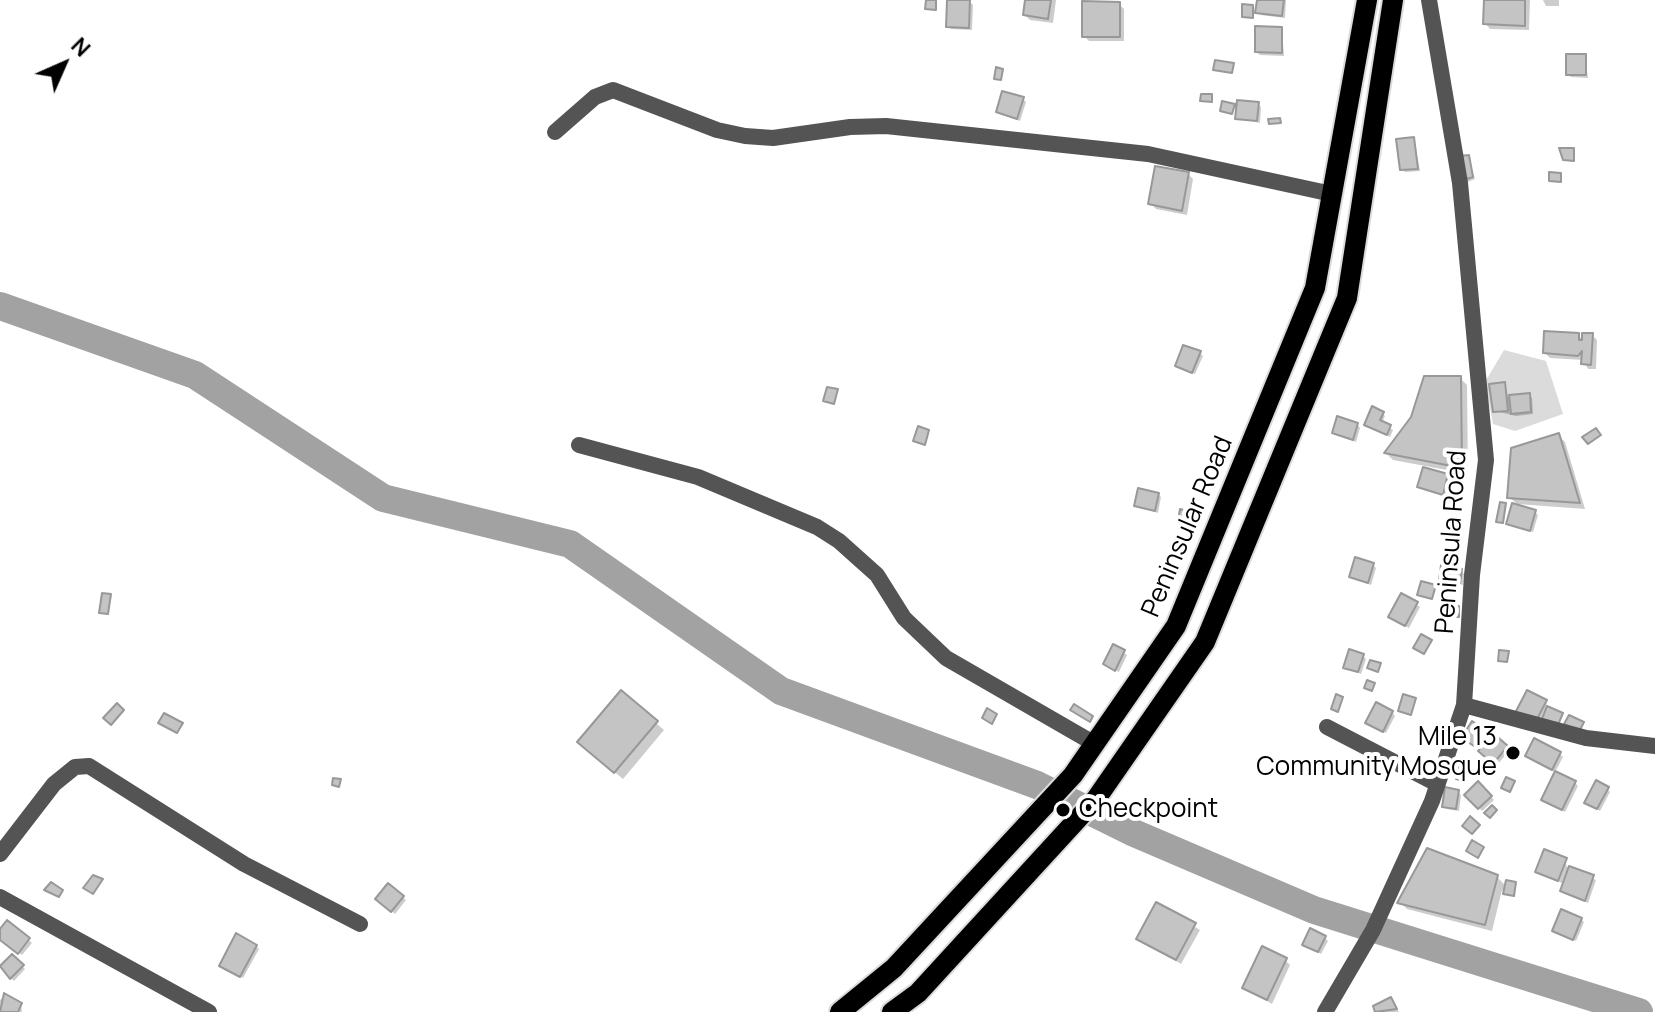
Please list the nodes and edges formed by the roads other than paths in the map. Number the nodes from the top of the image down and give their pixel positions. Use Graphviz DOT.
graph roads {
  1 [pos="1367,0"];
  2 [pos="1393,0"];
  3 [pos="1429,0"];
  4 [pos="555,132"];
  5 [pos="1332,194"];
  6 [pos="579,445"];
  7 [pos="1464,705"];
  8 [pos="1327,727"];
  9 [pos="1095,744"];
  10 [pos="1655,746"];
  11 [pos="1437,784"];
  12 [pos="0,854"];
  13 [pos="0,897"];
  14 [pos="360,924"];
  15 [pos="209,1012"];
  16 [pos="840,1012"];
  17 [pos="892,1012"];
  18 [pos="1325,1012"];
  1 -- 5 [label="main road, Peninsular Road"];
  2 -- 17 [label="main road"];
  3 -- 7 [label="street, Peninsula Road"];
  4 -- 5 [label="street"];
  5 -- 9 [label="main road, Peninsular Road"];
  6 -- 9 [label="street"];
  7 -- 10 [label="street"];
  7 -- 11 [label="street, Peninsula Road"];
  8 -- 11 [label="street"];
  9 -- 16 [label="main road, Peninsular Road"];
  11 -- 18 [label="street, Peninsula Road"];
  12 -- 14 [label="street"];
  13 -- 15 [label="street"];
}
